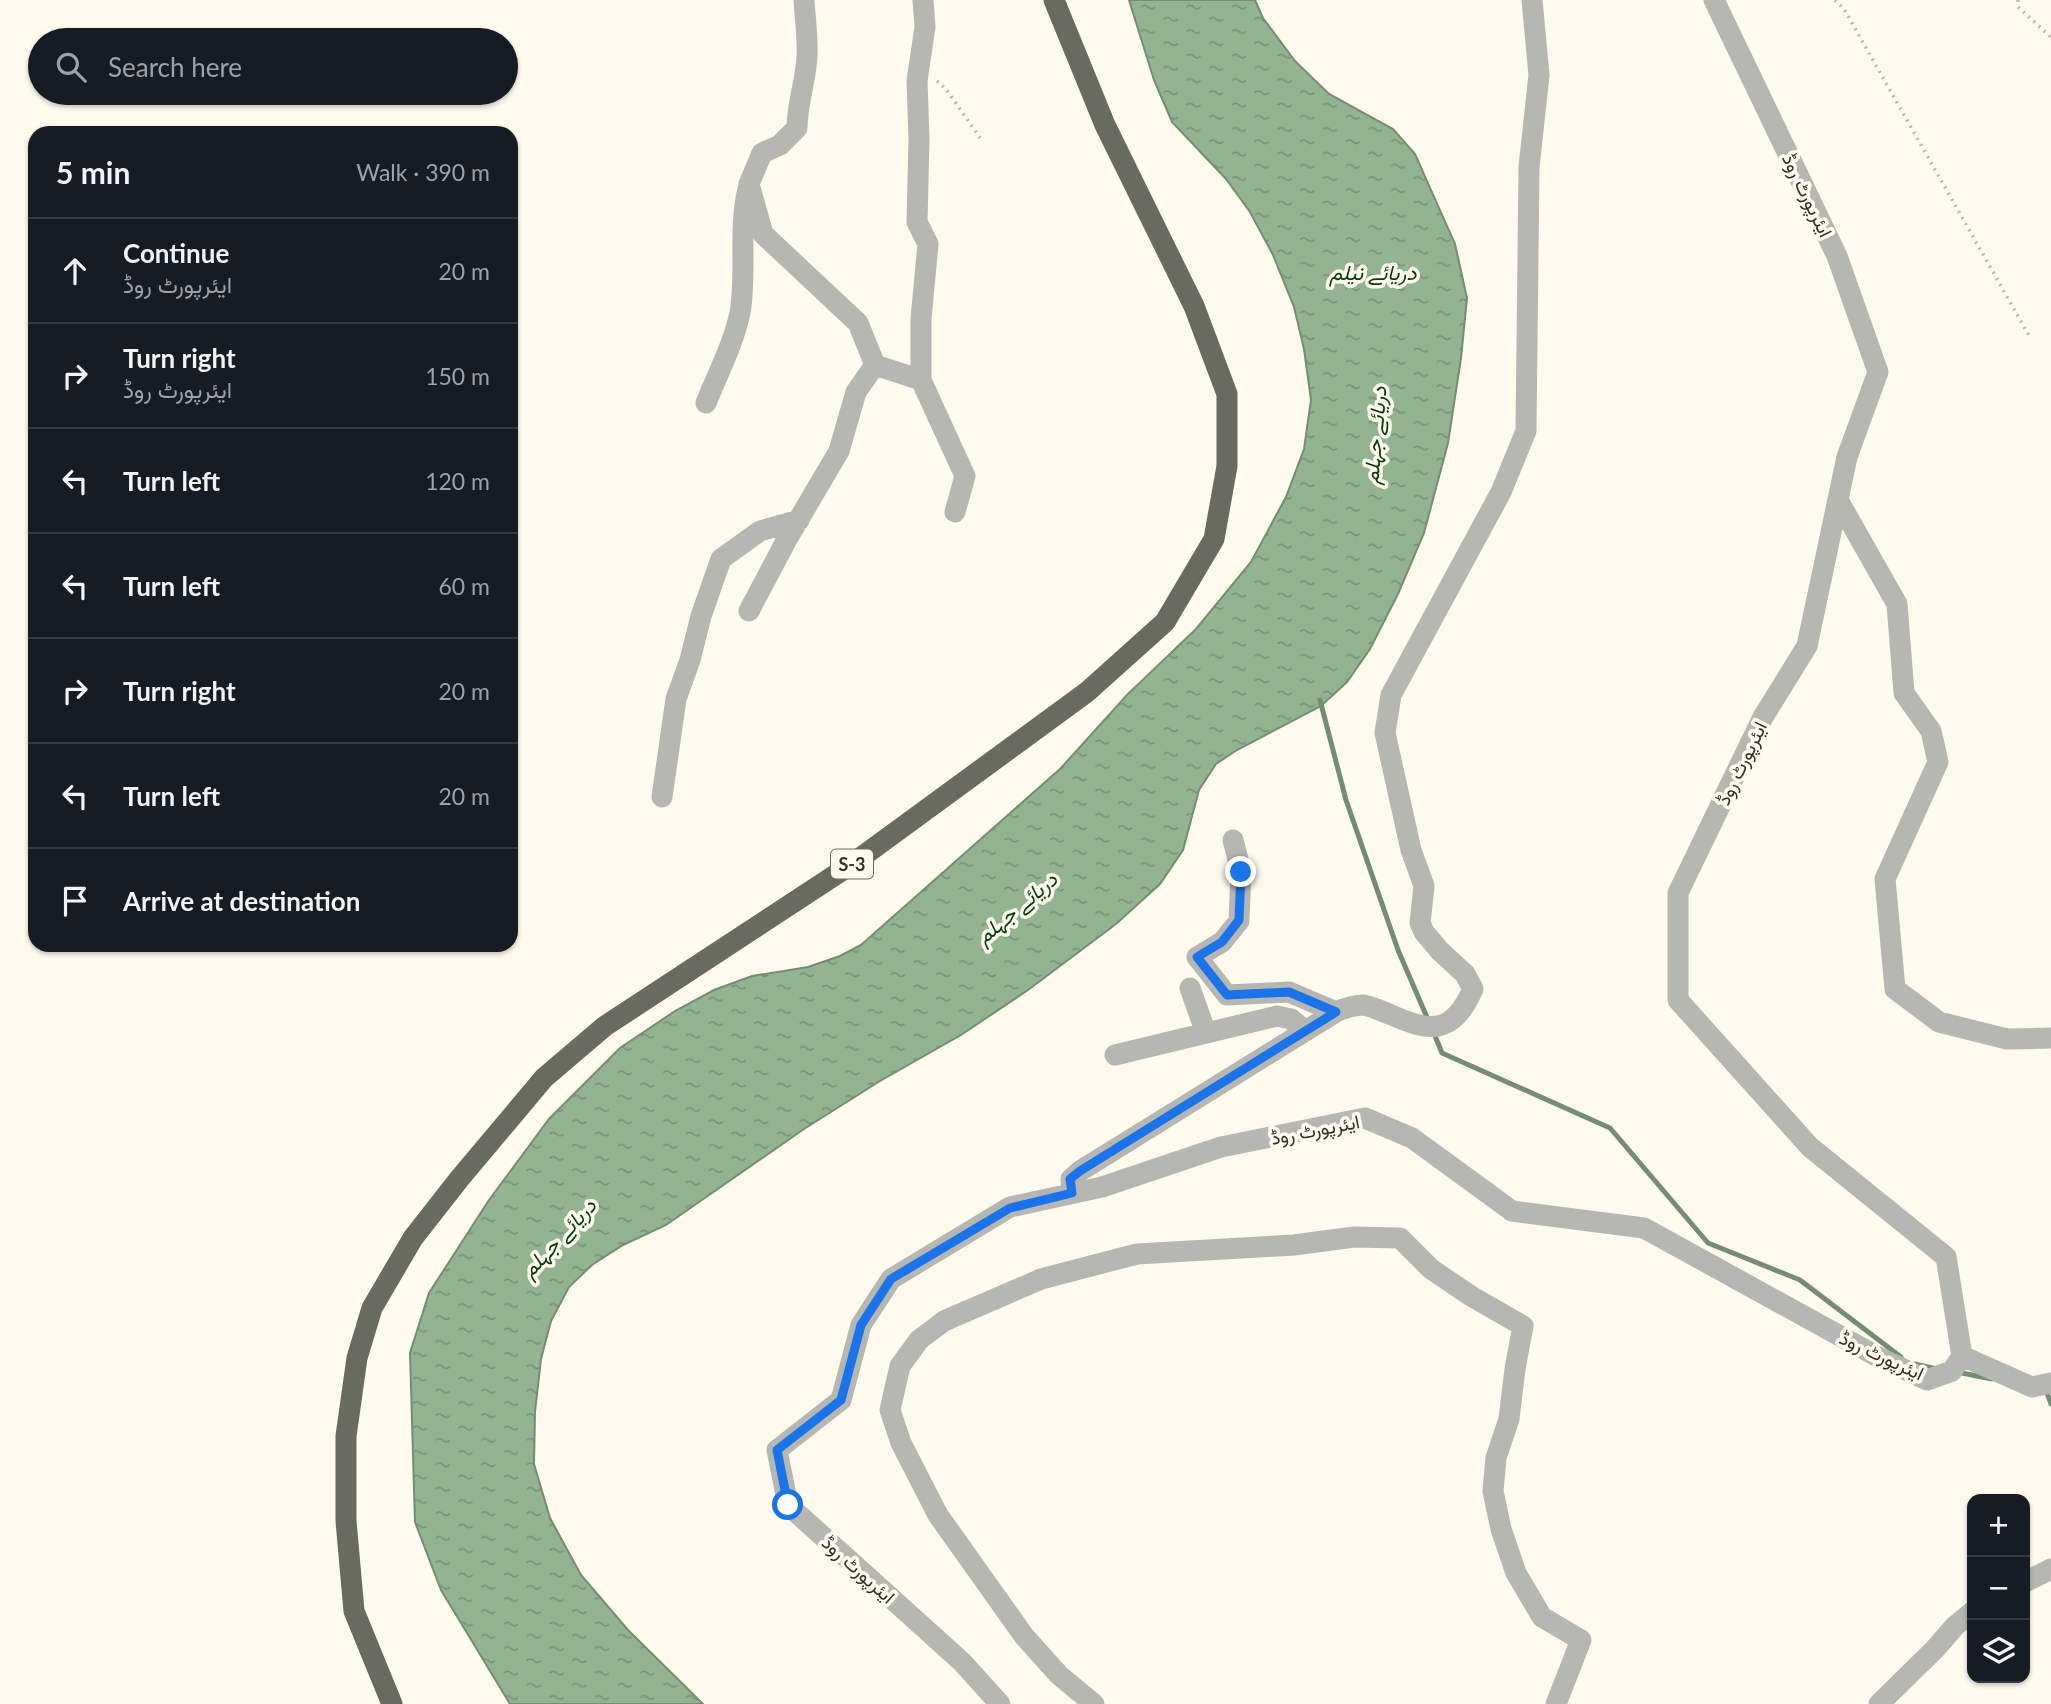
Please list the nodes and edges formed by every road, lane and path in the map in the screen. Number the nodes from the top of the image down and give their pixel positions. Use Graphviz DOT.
graph roads {
  1 [pos="804,0"];
  2 [pos="923,0"];
  3 [pos="1054,0"];
  4 [pos="1532,0"];
  5 [pos="1714,0"];
  6 [pos="1835,0"];
  7 [pos="2018,0"];
  8 [pos="2051,37"];
  9 [pos="919,66"];
  10 [pos="981,138"];
  11 [pos="749,184"];
  12 [pos="2031,339"];
  13 [pos="875,365"];
  14 [pos="920,380"];
  15 [pos="706,404"];
  16 [pos="1838,500"];
  17 [pos="955,512"];
  18 [pos="799,520"];
  19 [pos="749,611"];
  20 [pos="662,797"];
  21 [pos="1233,840"];
  22 [pos="1190,988"];
  23 [pos="1336,1012"];
  24 [pos="1306,1031"];
  25 [pos="1206,1033"];
  26 [pos="2051,1038"];
  27 [pos="1115,1055"];
  28 [pos="1072,1193"];
  29 [pos="1962,1356"];
  30 [pos="2051,1383"];
  31 [pos="2051,1569"];
  32 [pos="2030,1580"];
  33 [pos="1967,1616"];
  34 [pos="392,1704"];
  35 [pos="1000,1704"];
  36 [pos="1094,1704"];
  37 [pos="1556,1704"];
  38 [pos="1879,1704"];
  1 -- 11 [label="street"];
  2 -- 9 [label="street"];
  3 -- 34 [label="highway, S-3"];
  4 -- 23 [label="street"];
  5 -- 16 [label="street, ایئرپورٹ روڈ"];
  6 -- 12 [label="path"];
  7 -- 8 [label="path"];
  9 -- 10 [label="path"];
  9 -- 14 [label="street"];
  11 -- 13 [label="street"];
  11 -- 15 [label="street"];
  13 -- 14 [label="street"];
  13 -- 18 [label="street"];
  14 -- 17 [label="street"];
  16 -- 26 [label="street"];
  16 -- 29 [label="street, ایئرپورٹ روڈ"];
  18 -- 19 [label="street"];
  18 -- 20 [label="street"];
  21 -- 23 [label="street"];
  22 -- 25 [label="street"];
  23 -- 24 [label="street"];
  24 -- 25 [label="street"];
  24 -- 28 [label="street"];
  25 -- 27 [label="street"];
  28 -- 29 [label="street, ایئرپورٹ روڈ"];
  28 -- 35 [label="street, ایئرپورٹ روڈ"];
  29 -- 30 [label="street"];
  31 -- 32 [label="street"];
  33 -- 38 [label="street"];
  36 -- 37 [label="street"];
}
